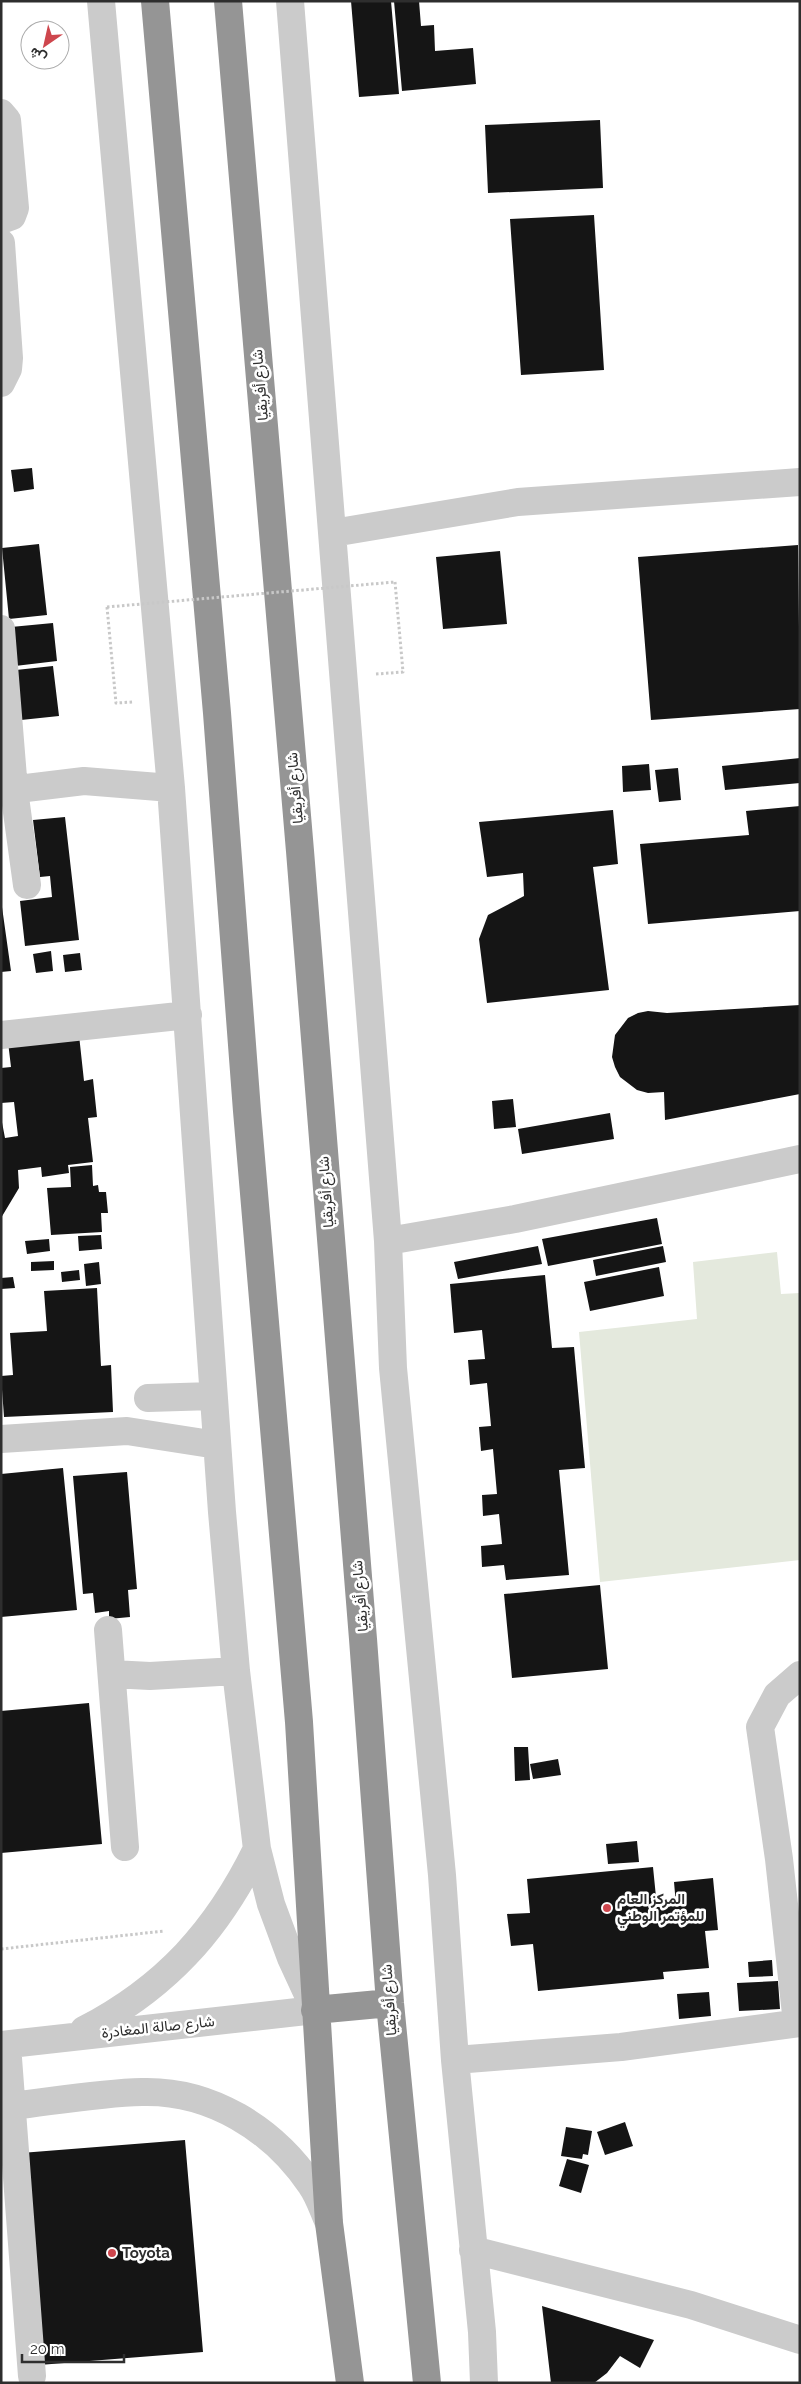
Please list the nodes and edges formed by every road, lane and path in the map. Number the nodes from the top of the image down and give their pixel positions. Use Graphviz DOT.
graph roads {
  1 [pos="101,1"];
  2 [pos="155,1"];
  3 [pos="228,1"];
  4 [pos="290,1"];
  5 [pos="1,114"];
  6 [pos="1,220"];
  7 [pos="1,243"];
  8 [pos="2,269"];
  9 [pos="1,383"];
  10 [pos="800,482"];
  11 [pos="333,533"];
  12 [pos="1,629"];
  13 [pos="403,672"];
  14 [pos="116,703"];
  15 [pos="171,788"];
  16 [pos="8,791"];
  17 [pos="27,885"];
  18 [pos="188,1015"];
  19 [pos="1,1035"];
  20 [pos="800,1159"];
  21 [pos="388,1241"];
  22 [pos="213,1396"];
  23 [pos="148,1398"];
  24 [pos="1,1439"];
  25 [pos="217,1445"];
  26 [pos="108,1630"];
  27 [pos="236,1671"];
  28 [pos="112,1674"];
  29 [pos="800,1675"];
  30 [pos="125,1847"];
  31 [pos="257,1849"];
  32 [pos="212,1926"];
  33 [pos="1,1949"];
  34 [pos="390,2004"];
  35 [pos="315,2010"];
  36 [pos="798,2023"];
  37 [pos="72,2036"];
  38 [pos="4,2045"];
  39 [pos="455,2060"];
  40 [pos="13,2106"];
  41 [pos="329,2223"];
  42 [pos="473,2250"];
  43 [pos="13,2268"];
  44 [pos="800,2340"];
  45 [pos="32,2376"];
  46 [pos="350,2383"];
  47 [pos="427,2383"];
  48 [pos="484,2383"];
  1 -- 15 [label="street"];
  2 -- 35 [label="highway"];
  3 -- 34 [label="highway, شارع أفريقيا"];
  4 -- 11 [label="street"];
  5 -- 6 [label="street"];
  7 -- 8 [label="street"];
  8 -- 9 [label="street"];
  10 -- 11 [label="street"];
  11 -- 21 [label="street"];
  12 -- 16 [label="street"];
  13 -- 14 [label="path, bridge"];
  15 -- 16 [label="street"];
  15 -- 18 [label="street"];
  16 -- 17 [label="street"];
  18 -- 19 [label="street"];
  18 -- 22 [label="street"];
  20 -- 21 [label="street"];
  21 -- 39 [label="street"];
  22 -- 23 [label="street"];
  22 -- 25 [label="street"];
  24 -- 25 [label="street"];
  25 -- 27 [label="street"];
  26 -- 28 [label="street"];
  27 -- 28 [label="street"];
  27 -- 31 [label="street"];
  28 -- 30 [label="street"];
  29 -- 36 [label="street"];
  31 -- 32 [label="street"];
  31 -- 35 [label="street"];
  32 -- 33 [label="path"];
  32 -- 37 [label="street"];
  34 -- 35 [label="highway"];
  34 -- 47 [label="highway, شارع أفريقيا"];
  35 -- 37 [label="street, شارع صالة المغادرة"];
  35 -- 41 [label="highway"];
  36 -- 39 [label="street"];
  37 -- 38 [label="street, شارع صالة المغادرة"];
  38 -- 40 [label="street"];
  39 -- 42 [label="street"];
  40 -- 41 [label="street"];
  40 -- 43 [label="street"];
  41 -- 46 [label="highway"];
  42 -- 44 [label="street"];
  42 -- 48 [label="street"];
  43 -- 45 [label="street"];
}
